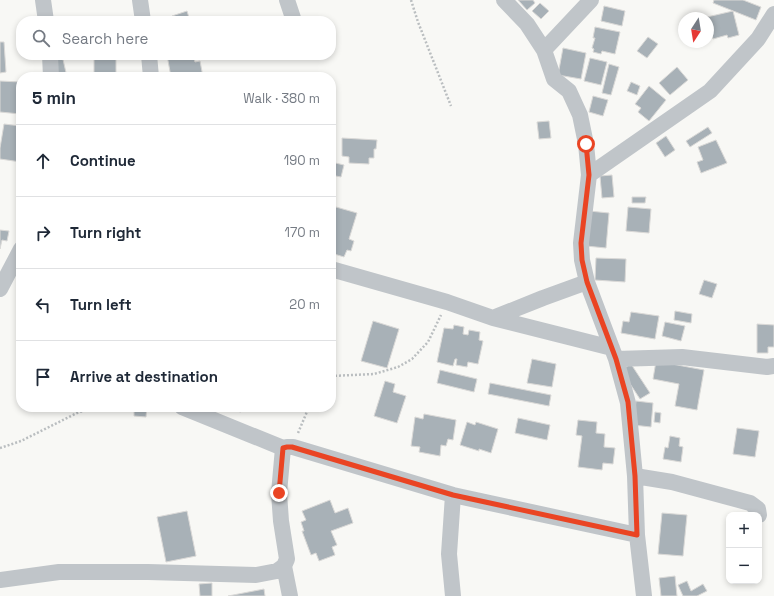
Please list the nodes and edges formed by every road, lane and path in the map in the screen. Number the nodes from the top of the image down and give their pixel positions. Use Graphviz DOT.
graph roads {
  1 [pos="43,0"];
  2 [pos="140,0"];
  3 [pos="287,0"];
  4 [pos="411,0"];
  5 [pos="504,0"];
  6 [pos="591,0"];
  7 [pos="774,14"];
  8 [pos="45,16"];
  9 [pos="143,16"];
  10 [pos="292,16"];
  11 [pos="544,50"];
  12 [pos="50,60"];
  13 [pos="149,60"];
  14 [pos="51,72"];
  15 [pos="150,72"];
  16 [pos="451,106"];
  17 [pos="589,175"];
  18 [pos="16,259"];
  19 [pos="336,270"];
  20 [pos="587,282"];
  21 [pos="0,289"];
  22 [pos="447,302"];
  23 [pos="493,318"];
  24 [pos="614,354"];
  25 [pos="774,366"];
  26 [pos="336,376"];
  27 [pos="76,412"];
  28 [pos="195,412"];
  29 [pos="306,412"];
  30 [pos="0,448"];
  31 [pos="288,448"];
  32 [pos="635,476"];
  33 [pos="453,495"];
  34 [pos="758,512"];
  35 [pos="637,535"];
  36 [pos="284,566"];
  37 [pos="0,580"];
  38 [pos="290,596"];
  39 [pos="453,596"];
  40 [pos="644,596"];
  1 -- 8 [label="street"];
  2 -- 9 [label="street"];
  3 -- 10 [label="street"];
  4 -- 16 [label="path"];
  5 -- 11 [label="street"];
  6 -- 11 [label="street"];
  7 -- 17 [label="street"];
  11 -- 17 [label="street"];
  12 -- 14 [label="street"];
  13 -- 15 [label="street"];
  17 -- 20 [label="street"];
  18 -- 21 [label="street"];
  19 -- 22 [label="street"];
  20 -- 23 [label="street"];
  20 -- 24 [label="street"];
  22 -- 23 [label="street"];
  22 -- 26 [label="path"];
  23 -- 24 [label="street"];
  24 -- 25 [label="street"];
  24 -- 32 [label="street"];
  27 -- 30 [label="path"];
  28 -- 31 [label="street"];
  29 -- 31 [label="path"];
  31 -- 33 [label="street"];
  31 -- 36 [label="street"];
  32 -- 34 [label="street"];
  32 -- 35 [label="street"];
  33 -- 35 [label="street"];
  33 -- 39 [label="street"];
  35 -- 40 [label="street"];
  36 -- 37 [label="street"];
  36 -- 38 [label="street"];
}
